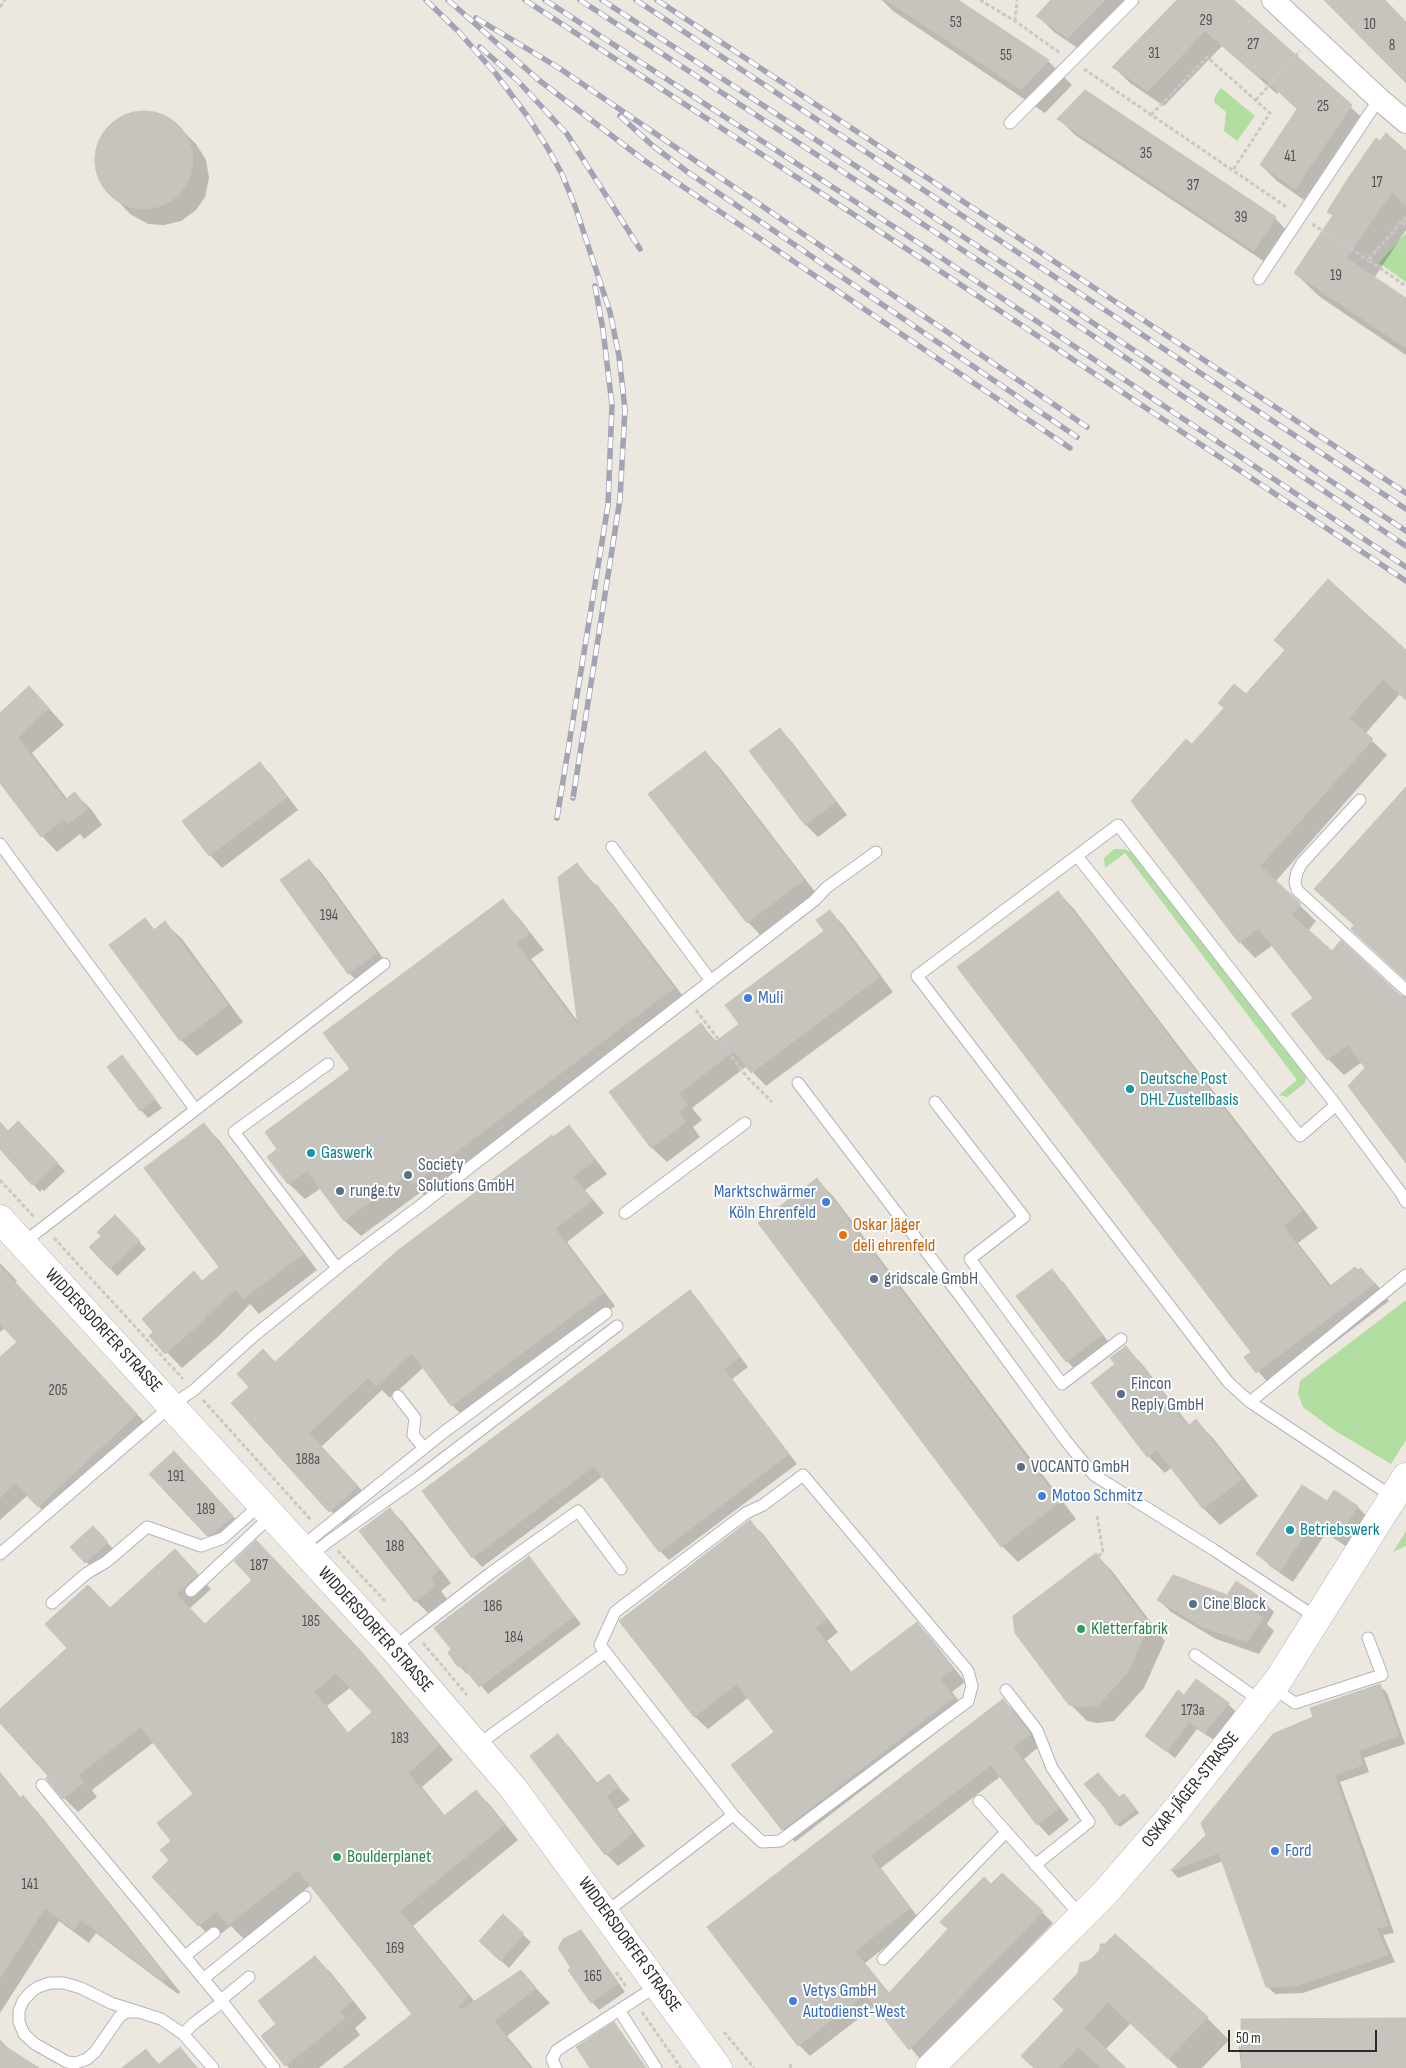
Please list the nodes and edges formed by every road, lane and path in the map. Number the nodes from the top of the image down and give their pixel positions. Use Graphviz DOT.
graph roads {
  1 [pos="6,0"];
  2 [pos="980,0"];
  3 [pos="1017,0"];
  4 [pos="1133,0"];
  5 [pos="1273,0"];
  6 [pos="0,7"];
  7 [pos="1015,21"];
  8 [pos="1295,56"];
  9 [pos="1072,61"];
  10 [pos="1256,100"];
  11 [pos="1379,100"];
  12 [pos="1151,115"];
  13 [pos="1406,122"];
  14 [pos="1010,123"];
  15 [pos="1232,170"];
  16 [pos="1300,216"];
  17 [pos="1406,217"];
  18 [pos="1402,222"];
  19 [pos="1406,226"];
  20 [pos="1368,260"];
  21 [pos="1259,279"];
  22 [pos="1406,286"];
  23 [pos="1360,800"];
  24 [pos="0,844"];
  25 [pos="612,847"];
  26 [pos="876,852"];
  27 [pos="1077,856"];
  28 [pos="384,964"];
  29 [pos="711,982"];
  30 [pos="1406,990"];
  31 [pos="688,1000"];
  32 [pos="328,1064"];
  33 [pos="798,1083"];
  34 [pos="772,1102"];
  35 [pos="935,1102"];
  36 [pos="1336,1105"];
  37 [pos="195,1110"];
  38 [pos="746,1124"];
  39 [pos="1406,1202"];
  40 [pos="625,1213"];
  41 [pos="0,1219"];
  42 [pos="22,1243"];
  43 [pos="337,1268"];
  44 [pos="1406,1275"];
  45 [pos="606,1312"];
  46 [pos="617,1326"];
  47 [pos="1121,1339"];
  48 [pos="398,1396"];
  49 [pos="1250,1402"];
  50 [pos="172,1405"];
  51 [pos="424,1448"];
  52 [pos="1399,1487"];
  53 [pos="266,1510"];
  54 [pos="1097,1516"];
  55 [pos="305,1552"];
  56 [pos="0,1554"];
  57 [pos="1098,1556"];
  58 [pos="621,1569"];
  59 [pos="191,1591"];
  60 [pos="52,1603"];
  61 [pos="1318,1619"];
  62 [pos="1368,1638"];
  63 [pos="393,1648"];
  64 [pos="606,1652"];
  65 [pos="1195,1655"];
  66 [pos="1006,1690"];
  67 [pos="1267,1695"];
  68 [pos="476,1746"];
  69 [pos="42,1785"];
  70 [pos="980,1801"];
  71 [pos="733,1815"];
  72 [pos="1006,1832"];
  73 [pos="1036,1865"];
  74 [pos="305,1897"];
  75 [pos="605,1913"];
  76 [pos="1081,1916"];
  77 [pos="214,1933"];
  78 [pos="184,1956"];
  79 [pos="883,1960"];
  80 [pos="615,1970"];
  81 [pos="249,1976"];
  82 [pos="203,1978"];
  83 [pos="658,1984"];
  84 [pos="634,2000"];
  85 [pos="221,2001"];
  86 [pos="619,2010"];
  87 [pos="137,2012"];
  88 [pos="183,2034"];
  89 [pos="752,2058"];
  90 [pos="748,2061"];
  91 [pos="792,2062"];
  92 [pos="213,2068"];
  93 [pos="274,2068"];
  94 [pos="556,2068"];
  95 [pos="656,2068"];
  96 [pos="680,2068"];
  97 [pos="718,2068"];
  98 [pos="790,2068"];
  99 [pos="930,2068"];
  1 -- 6 [label="path"];
  2 -- 7 [label="path"];
  3 -- 7 [label="path"];
  4 -- 9 [label="lane"];
  5 -- 11 [label="street"];
  7 -- 9 [label="path"];
  8 -- 10 [label="path"];
  9 -- 12 [label="path"];
  9 -- 14 [label="lane"];
  10 -- 12 [label="path"];
  10 -- 15 [label="path"];
  11 -- 13 [label="street"];
  11 -- 16 [label="lane"];
  12 -- 15 [label="path"];
  15 -- 16 [label="path"];
  16 -- 20 [label="path"];
  16 -- 21 [label="lane"];
  17 -- 18 [label="path"];
  18 -- 19 [label="path"];
  18 -- 20 [label="path"];
  20 -- 22 [label="path"];
  23 -- 30 [label="lane"];
  24 -- 37 [label="lane"];
  25 -- 29 [label="lane"];
  26 -- 29 [label="lane"];
  27 -- 36 [label="lane"];
  27 -- 36 [label="lane"];
  27 -- 49 [label="lane"];
  28 -- 37 [label="lane"];
  29 -- 31 [label="lane"];
  31 -- 34 [label="path"];
  31 -- 43 [label="lane"];
  32 -- 43 [label="lane"];
  33 -- 61 [label="lane"];
  35 -- 47 [label="lane"];
  36 -- 39 [label="lane"];
  37 -- 42 [label="lane"];
  38 -- 40 [label="lane"];
  41 -- 42 [label="main road, WIDDERSDORFER STRASSE"];
  42 -- 50 [label="main road, WIDDERSDORFER STRASSE"];
  43 -- 50 [label="lane"];
  44 -- 49 [label="lane"];
  45 -- 51 [label="lane"];
  46 -- 55 [label="lane"];
  48 -- 51 [label="lane"];
  49 -- 52 [label="lane"];
  50 -- 53 [label="main road, WIDDERSDORFER STRASSE"];
  50 -- 56 [label="lane"];
  51 -- 55 [label="lane"];
  52 -- 61 [label="main road, OSKAR-JÄGER-STRASSE"];
  53 -- 55 [label="main road, WIDDERSDORFER STRASSE"];
  53 -- 59 [label="lane"];
  53 -- 60 [label="lane"];
  54 -- 57 [label="path"];
  55 -- 63 [label="main road, WIDDERSDORFER STRASSE"];
  58 -- 63 [label="lane"];
  61 -- 67 [label="main road, OSKAR-JÄGER-STRASSE"];
  62 -- 67 [label="lane"];
  63 -- 68 [label="main road, WIDDERSDORFER STRASSE"];
  64 -- 68 [label="lane"];
  64 -- 71 [label="lane"];
  64 -- 71 [label="lane"];
  65 -- 67 [label="lane"];
  66 -- 73 [label="lane"];
  67 -- 76 [label="main road, OSKAR-JÄGER-STRASSE"];
  68 -- 75 [label="main road, WIDDERSDORFER STRASSE"];
  69 -- 78 [label="lane"];
  70 -- 72 [label="lane"];
  71 -- 75 [label="lane"];
  72 -- 73 [label="lane"];
  72 -- 79 [label="lane"];
  73 -- 76 [label="lane"];
  74 -- 82 [label="lane"];
  75 -- 83 [label="main road, WIDDERSDORFER STRASSE"];
  76 -- 99 [label="main road, OSKAR-JÄGER-STRASSE"];
  77 -- 78 [label="lane"];
  78 -- 82 [label="lane"];
  80 -- 84 [label="path"];
  81 -- 85 [label="lane"];
  82 -- 85 [label="lane"];
  83 -- 84 [label="lane"];
  83 -- 97 [label="main road, WIDDERSDORFER STRASSE"];
  84 -- 86 [label="lane"];
  84 -- 96 [label="path"];
  85 -- 88 [label="lane"];
  85 -- 93 [label="lane"];
  86 -- 94 [label="lane"];
  86 -- 95 [label="lane"];
  87 -- 87 [label="lane"];
  87 -- 88 [label="lane"];
  88 -- 92 [label="lane"];
  89 -- 90 [label="path"];
  91 -- 98 [label="path"];
}
